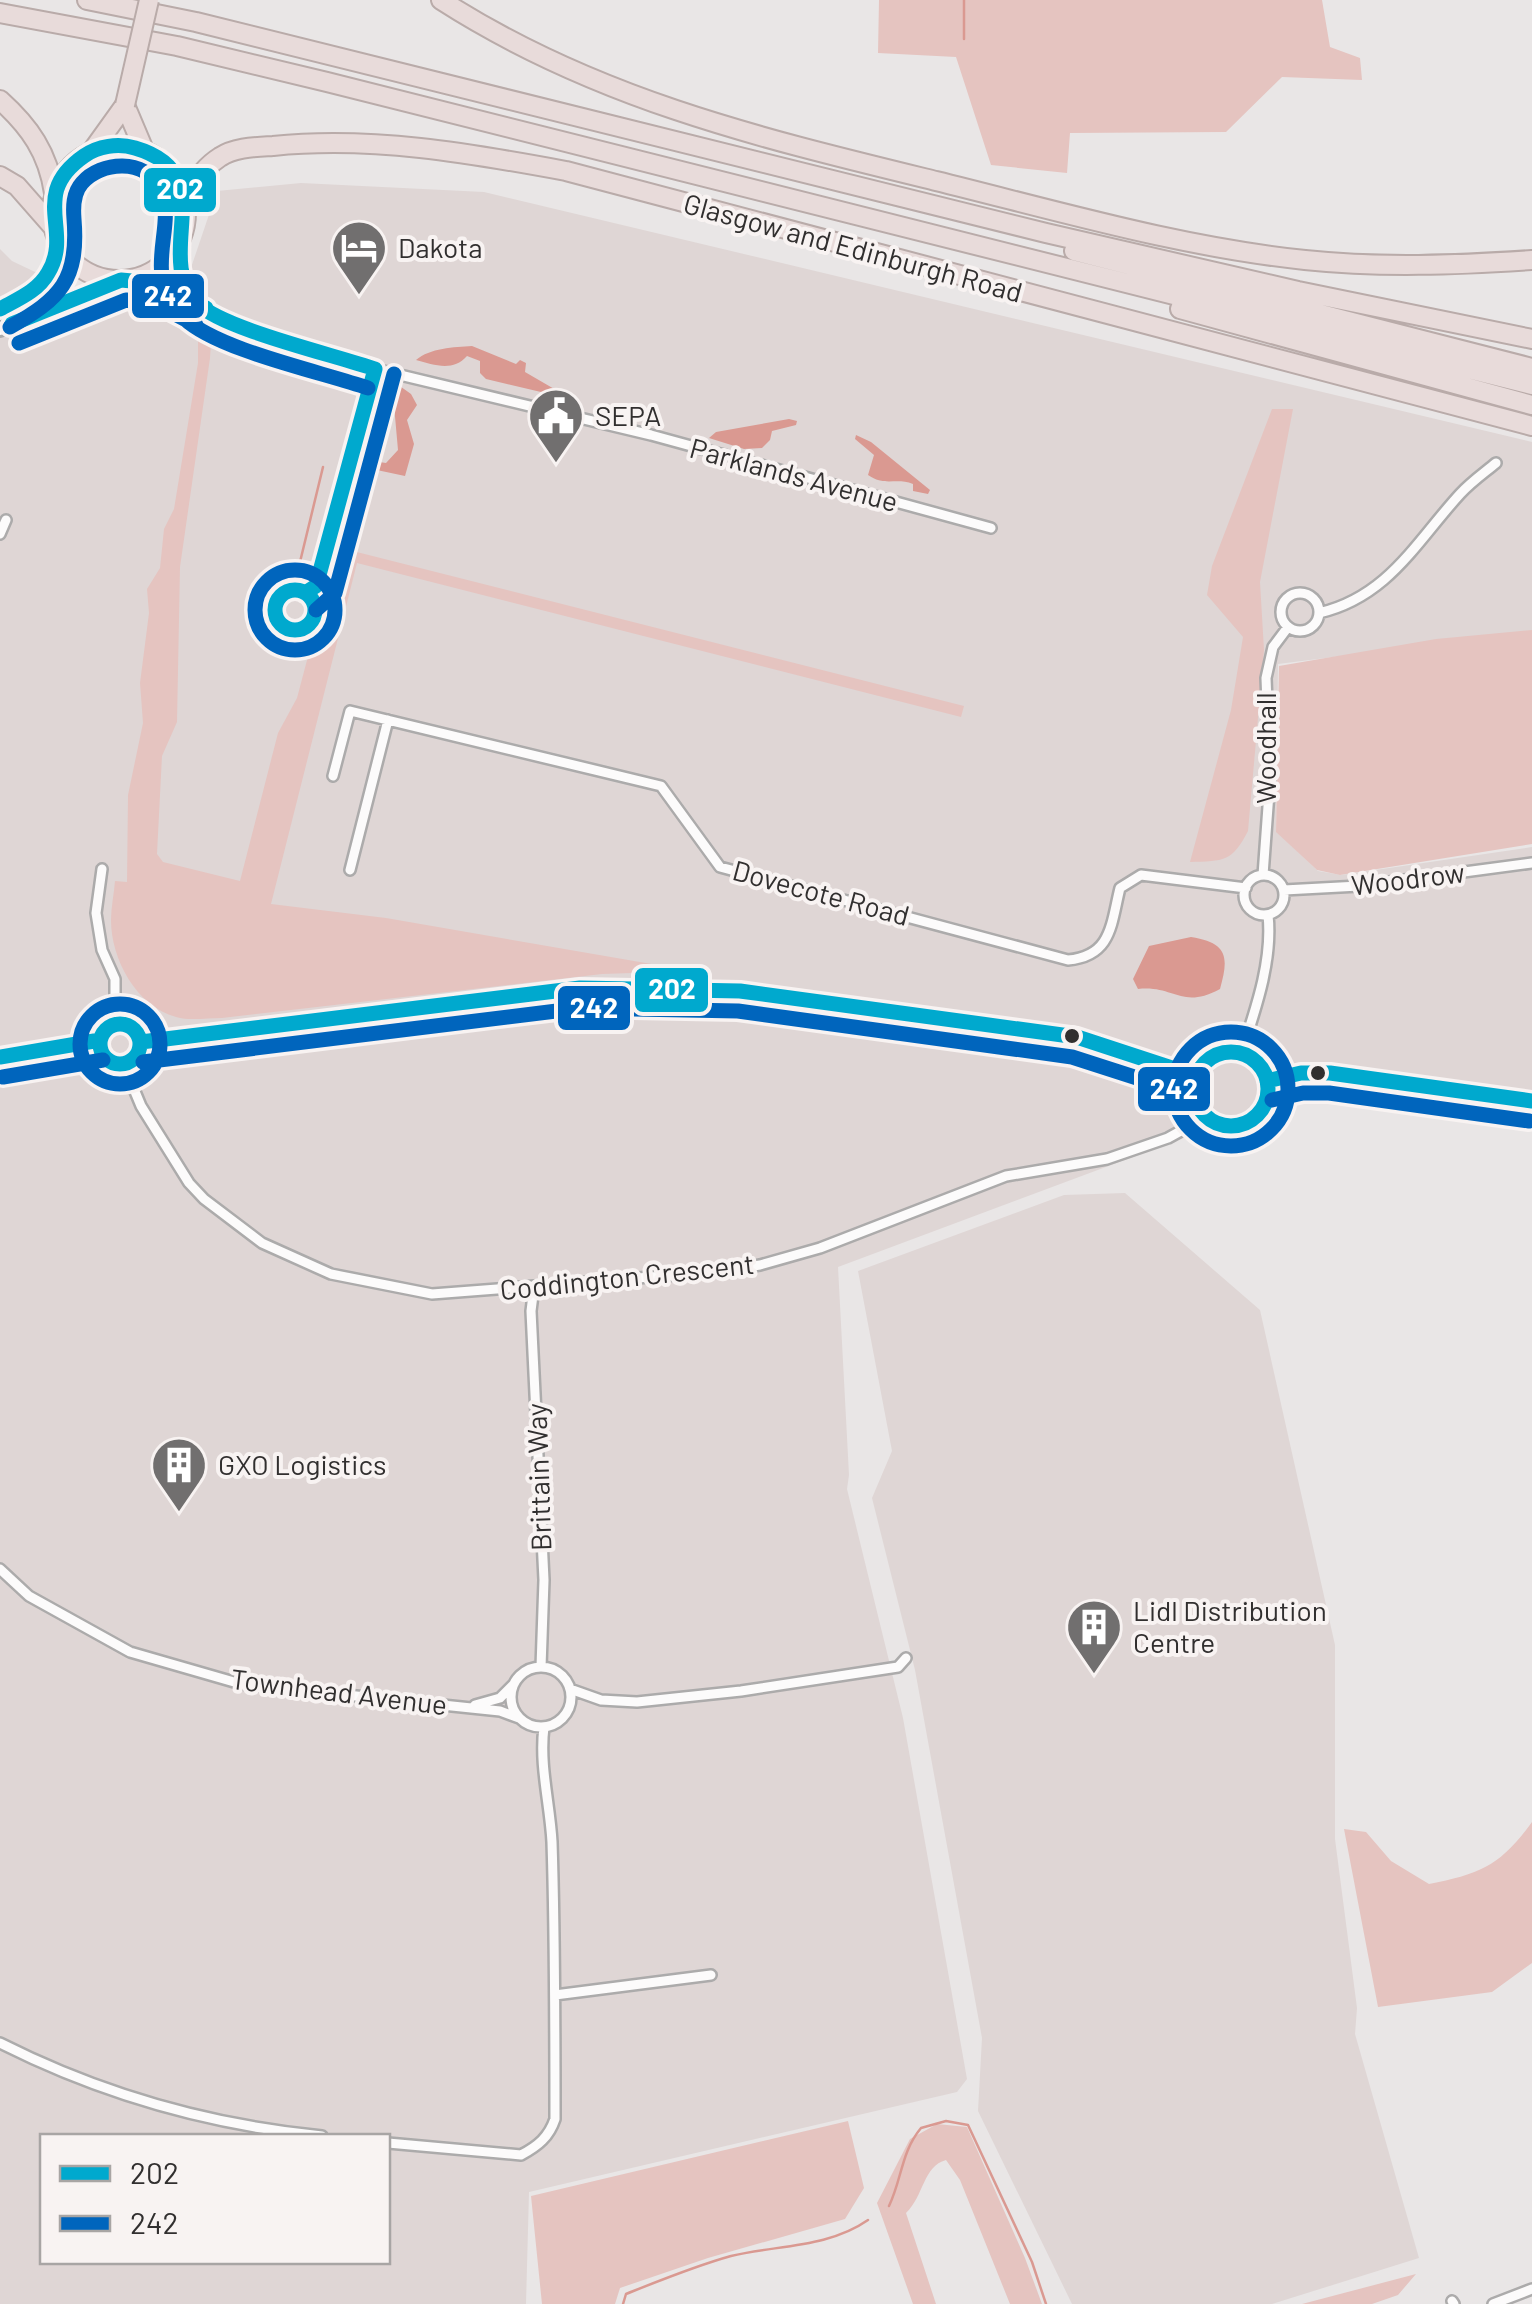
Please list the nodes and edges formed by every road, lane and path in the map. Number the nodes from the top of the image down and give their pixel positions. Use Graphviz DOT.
graph roads {
  1 [pos="88,0"];
  2 [pos="150,0"];
  3 [pos="441,0"];
  4 [pos="0,13"];
  5 [pos="0,100"];
  6 [pos="125,105"];
  7 [pos="644,133"];
  8 [pos="144,150"];
  9 [pos="91,151"];
  10 [pos="0,176"];
  11 [pos="54,193"];
  12 [pos="184,197"];
  13 [pos="808,205"];
  14 [pos="56,235"];
  15 [pos="180,240"];
  16 [pos="1532,260"];
  17 [pos="130,278"];
  18 [pos="196,302"];
  19 [pos="0,310"];
  20 [pos="0,329"];
  21 [pos="1532,339"];
  22 [pos="1532,368"];
  23 [pos="375,369"];
  24 [pos="1477,371"];
  25 [pos="1532,385"];
  26 [pos="1532,394"];
  27 [pos="1532,404"];
  28 [pos="1532,426"];
  29 [pos="1496,463"];
  30 [pos="6,520"];
  31 [pos="991,528"];
  32 [pos="0,534"];
  33 [pos="305,593"];
  34 [pos="1320,612"];
  35 [pos="1288,627"];
  36 [pos="388,720"];
  37 [pos="333,776"];
  38 [pos="1532,863"];
  39 [pos="102,869"];
  40 [pos="350,870"];
  41 [pos="1263,875"];
  42 [pos="1246,888"];
  43 [pos="1284,890"];
  44 [pos="1268,915"];
  45 [pos="115,1024"];
  46 [pos="100,1040"];
  47 [pos="141,1042"];
  48 [pos="1241,1054"];
  49 [pos="0,1056"];
  50 [pos="124,1064"];
  51 [pos="1196,1076"];
  52 [pos="1267,1081"];
  53 [pos="1532,1101"];
  54 [pos="1206,1117"];
  55 [pos="534,1287"];
  56 [pos="0,1569"];
  57 [pos="906,1658"];
  58 [pos="541,1667"];
  59 [pos="515,1682"];
  60 [pos="570,1689"];
  61 [pos="601,1700"];
  62 [pos="570,1706"];
  63 [pos="467,1708"];
  64 [pos="519,1718"];
  65 [pos="544,1728"];
  66 [pos="711,1975"];
  67 [pos="555,1996"];
  68 [pos="0,2043"];
  69 [pos="293,2134"];
  70 [pos="390,2143"];
  71 [pos="1532,2289"];
  72 [pos="1492,2304"];
  1 -- 7 [label="highway"];
  2 -- 6 [label="highway, bridge"];
  3 -- 16 [label="highway"];
  4 -- 13 [label="highway"];
  5 -- 11 [label="highway"];
  6 -- 8 [label="highway"];
  6 -- 9 [label="highway"];
  7 -- 21 [label="highway"];
  7 -- 22 [label="highway"];
  8 -- 9 [label="highway"];
  8 -- 12 [label="highway"];
  9 -- 11 [label="highway"];
  10 -- 14 [label="highway"];
  11 -- 14 [label="highway"];
  12 -- 15 [label="highway"];
  12 -- 28 [label="highway, Glasgow and Edinburgh Road"];
  13 -- 24 [label="highway"];
  13 -- 27 [label="highway"];
  14 -- 17 [label="highway"];
  14 -- 19 [label="street"];
  15 -- 17 [label="highway"];
  15 -- 18 [label="street"];
  17 -- 18 [label="street, Parklands Avenue"];
  17 -- 20 [label="street"];
  18 -- 23 [label="street, Parklands Avenue"];
  23 -- 31 [label="street, Parklands Avenue"];
  23 -- 33 [label="street"];
  24 -- 25 [label="highway"];
  24 -- 26 [label="highway"];
  29 -- 34 [label="street, Woodhall"];
  30 -- 32 [label="street"];
  33 -- 33 [label="street"];
  34 -- 35 [label="street, Woodhall"];
  34 -- 35 [label="street, Woodhall"];
  35 -- 41 [label="street, Woodhall"];
  36 -- 37 [label="street, Dovecote Road"];
  36 -- 40 [label="street"];
  36 -- 42 [label="street, Dovecote Road"];
  38 -- 43 [label="street, Woodrow"];
  39 -- 45 [label="street"];
  41 -- 42 [label="street"];
  41 -- 43 [label="street"];
  42 -- 44 [label="street"];
  43 -- 44 [label="street"];
  44 -- 48 [label="street"];
  45 -- 46 [label="street"];
  45 -- 47 [label="street"];
  46 -- 49 [label="street"];
  46 -- 50 [label="street, Coddington Crescent"];
  47 -- 50 [label="street"];
  47 -- 51 [label="street"];
  48 -- 51 [label="street"];
  48 -- 52 [label="street"];
  50 -- 55 [label="street, Coddington Crescent"];
  51 -- 54 [label="street"];
  52 -- 53 [label="street"];
  52 -- 54 [label="street"];
  54 -- 55 [label="street, Coddington Crescent"];
  55 -- 58 [label="street, Brittain Way"];
  56 -- 63 [label="street, Townhead Avenue"];
  57 -- 61 [label="street"];
  58 -- 59 [label="street"];
  58 -- 60 [label="street"];
  59 -- 63 [label="street, Townhead Avenue"];
  59 -- 64 [label="street"];
  60 -- 61 [label="street"];
  60 -- 62 [label="street"];
  61 -- 62 [label="street"];
  62 -- 65 [label="street"];
  63 -- 64 [label="street, Townhead Avenue"];
  64 -- 65 [label="street"];
  65 -- 67 [label="street"];
  66 -- 67 [label="street"];
  67 -- 70 [label="street"];
  68 -- 69 [label="street"];
  71 -- 72 [label="street"];
}
